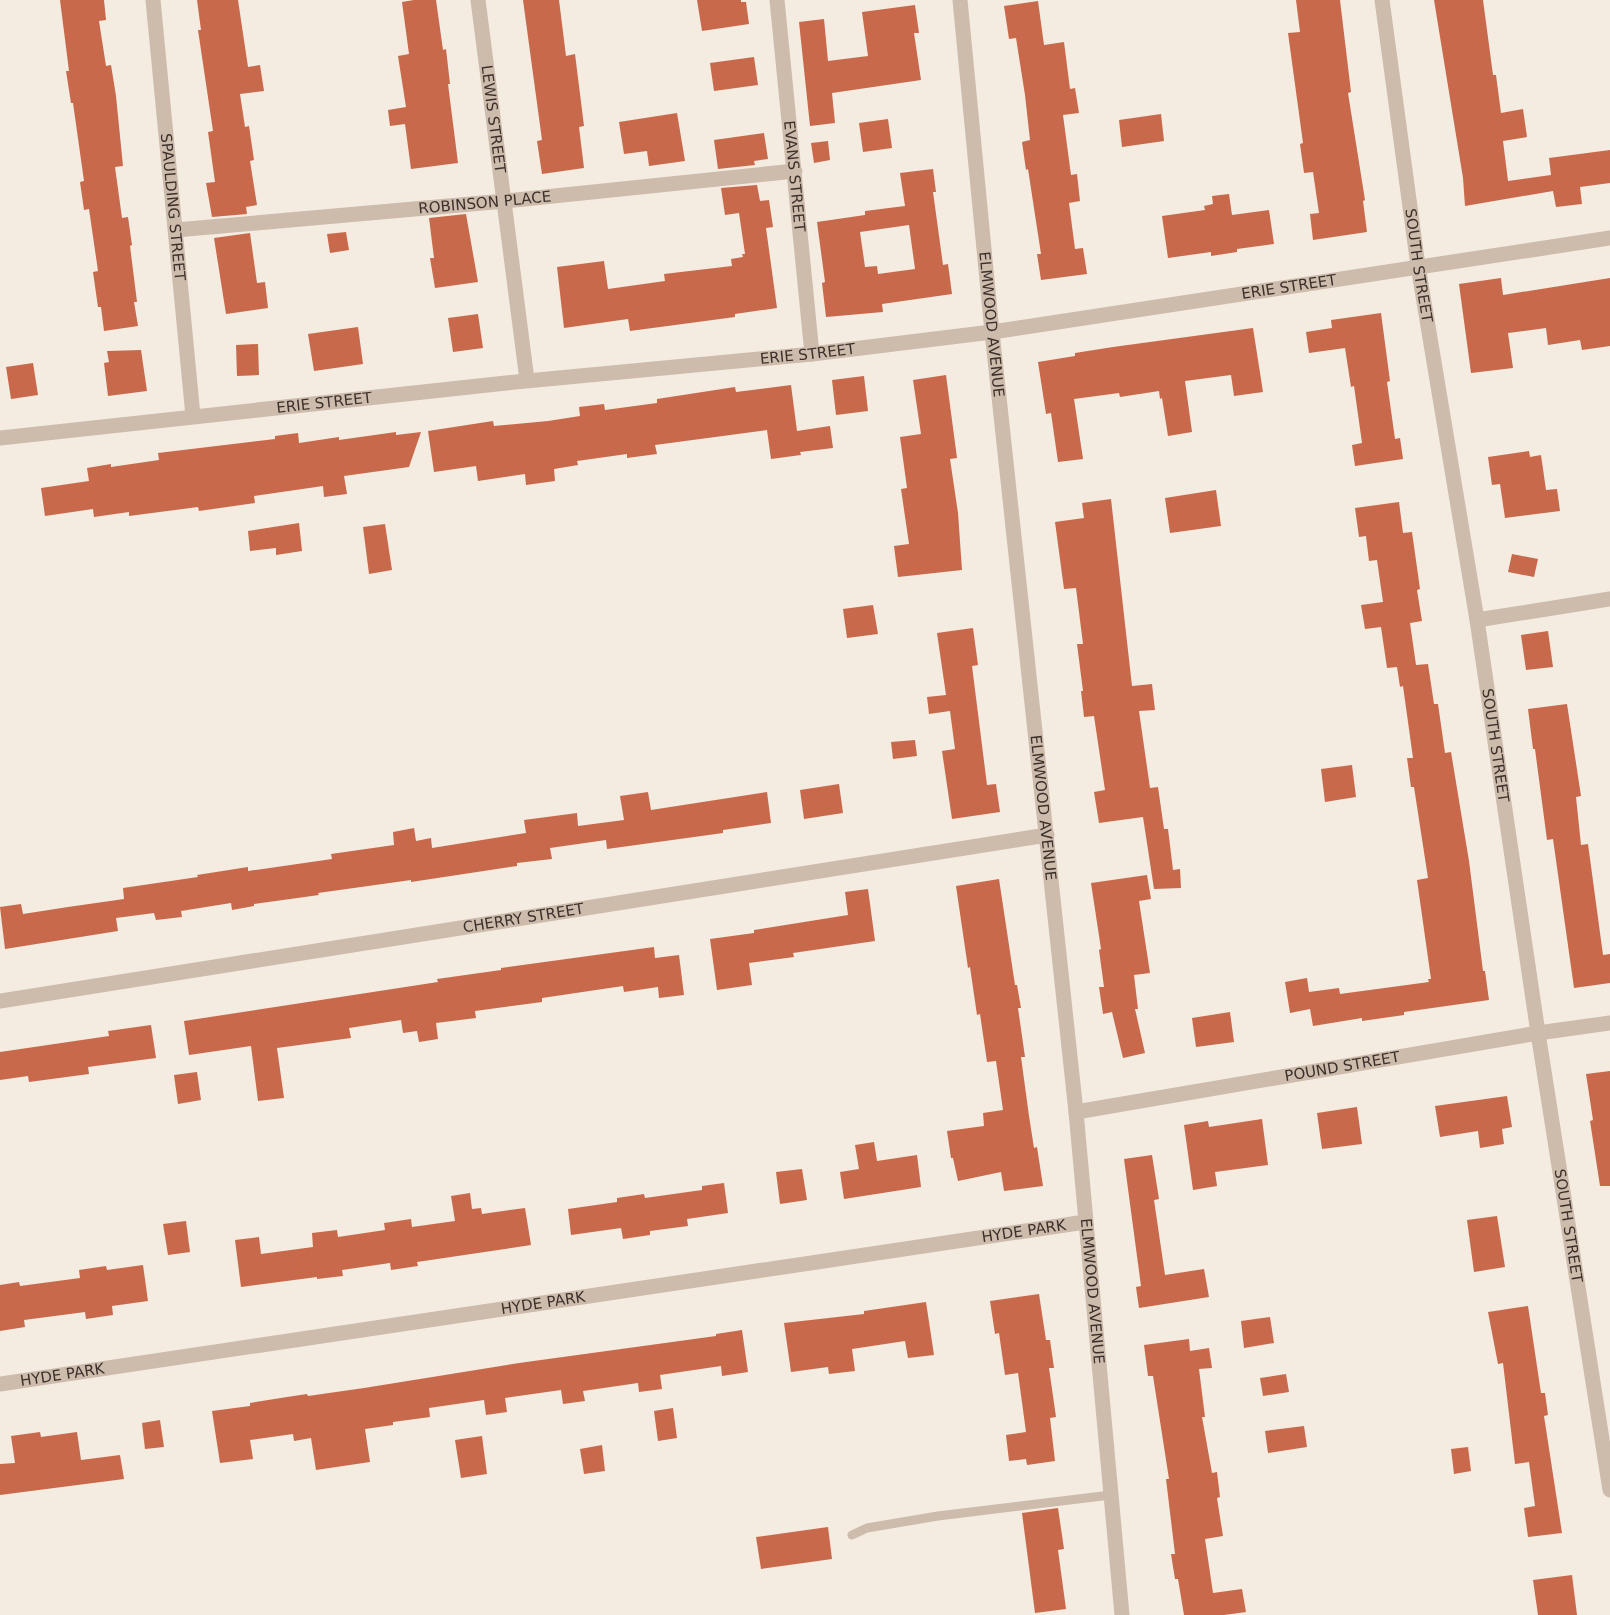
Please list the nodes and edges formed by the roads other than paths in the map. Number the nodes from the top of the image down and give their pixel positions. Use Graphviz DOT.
graph roads {
  1 [pos="153,0"];
  2 [pos="478,0"];
  3 [pos="777,0"];
  4 [pos="960,0"];
  5 [pos="1382,0"];
  6 [pos="795,171"];
  7 [pos="505,201"];
  8 [pos="176,230"];
  9 [pos="1610,238"];
  10 [pos="1418,266"];
  11 [pos="992,332"];
  12 [pos="812,354"];
  13 [pos="527,380"];
  14 [pos="193,416"];
  15 [pos="0,438"];
  16 [pos="1610,599"];
  17 [pos="1477,620"];
  18 [pos="1047,835"];
  19 [pos="0,1001"];
  20 [pos="1610,1023"];
  21 [pos="1538,1033"];
  22 [pos="1076,1112"];
  23 [pos="1085,1222"];
  24 [pos="0,1384"];
  25 [pos="1610,1490"];
  26 [pos="1111,1496"];
  27 [pos="852,1535"];
  28 [pos="1122,1615"];
  1 -- 8 [label="street, SPAULDING STREET"];
  2 -- 7 [label="street, LEWIS STREET"];
  3 -- 6 [label="street, EVANS STREET"];
  4 -- 11 [label="street, ELMWOOD AVENUE"];
  5 -- 10 [label="street, SOUTH STREET"];
  6 -- 7 [label="street, ROBINSON PLACE"];
  6 -- 12 [label="street, EVANS STREET"];
  7 -- 8 [label="street, ROBINSON PLACE"];
  7 -- 13 [label="street, LEWIS STREET"];
  8 -- 14 [label="street, SPAULDING STREET"];
  9 -- 10 [label="street, ERIE STREET"];
  10 -- 11 [label="street, ERIE STREET"];
  10 -- 17 [label="street, SOUTH STREET"];
  11 -- 12 [label="street, ERIE STREET"];
  11 -- 18 [label="street, ELMWOOD AVENUE"];
  12 -- 13 [label="street, ERIE STREET"];
  13 -- 14 [label="street, ERIE STREET"];
  14 -- 15 [label="street, ERIE STREET"];
  16 -- 17 [label="street"];
  17 -- 21 [label="street, SOUTH STREET"];
  18 -- 19 [label="street, CHERRY STREET"];
  18 -- 22 [label="street, ELMWOOD AVENUE"];
  20 -- 21 [label="street, POUND STREET"];
  21 -- 22 [label="street, POUND STREET"];
  21 -- 25 [label="street, SOUTH STREET"];
  22 -- 23 [label="street, ELMWOOD AVENUE"];
  23 -- 24 [label="street, HYDE PARK"];
  23 -- 26 [label="street, ELMWOOD AVENUE"];
  26 -- 27 [label="lane"];
  26 -- 28 [label="street, ELMWOOD AVENUE"];
}
